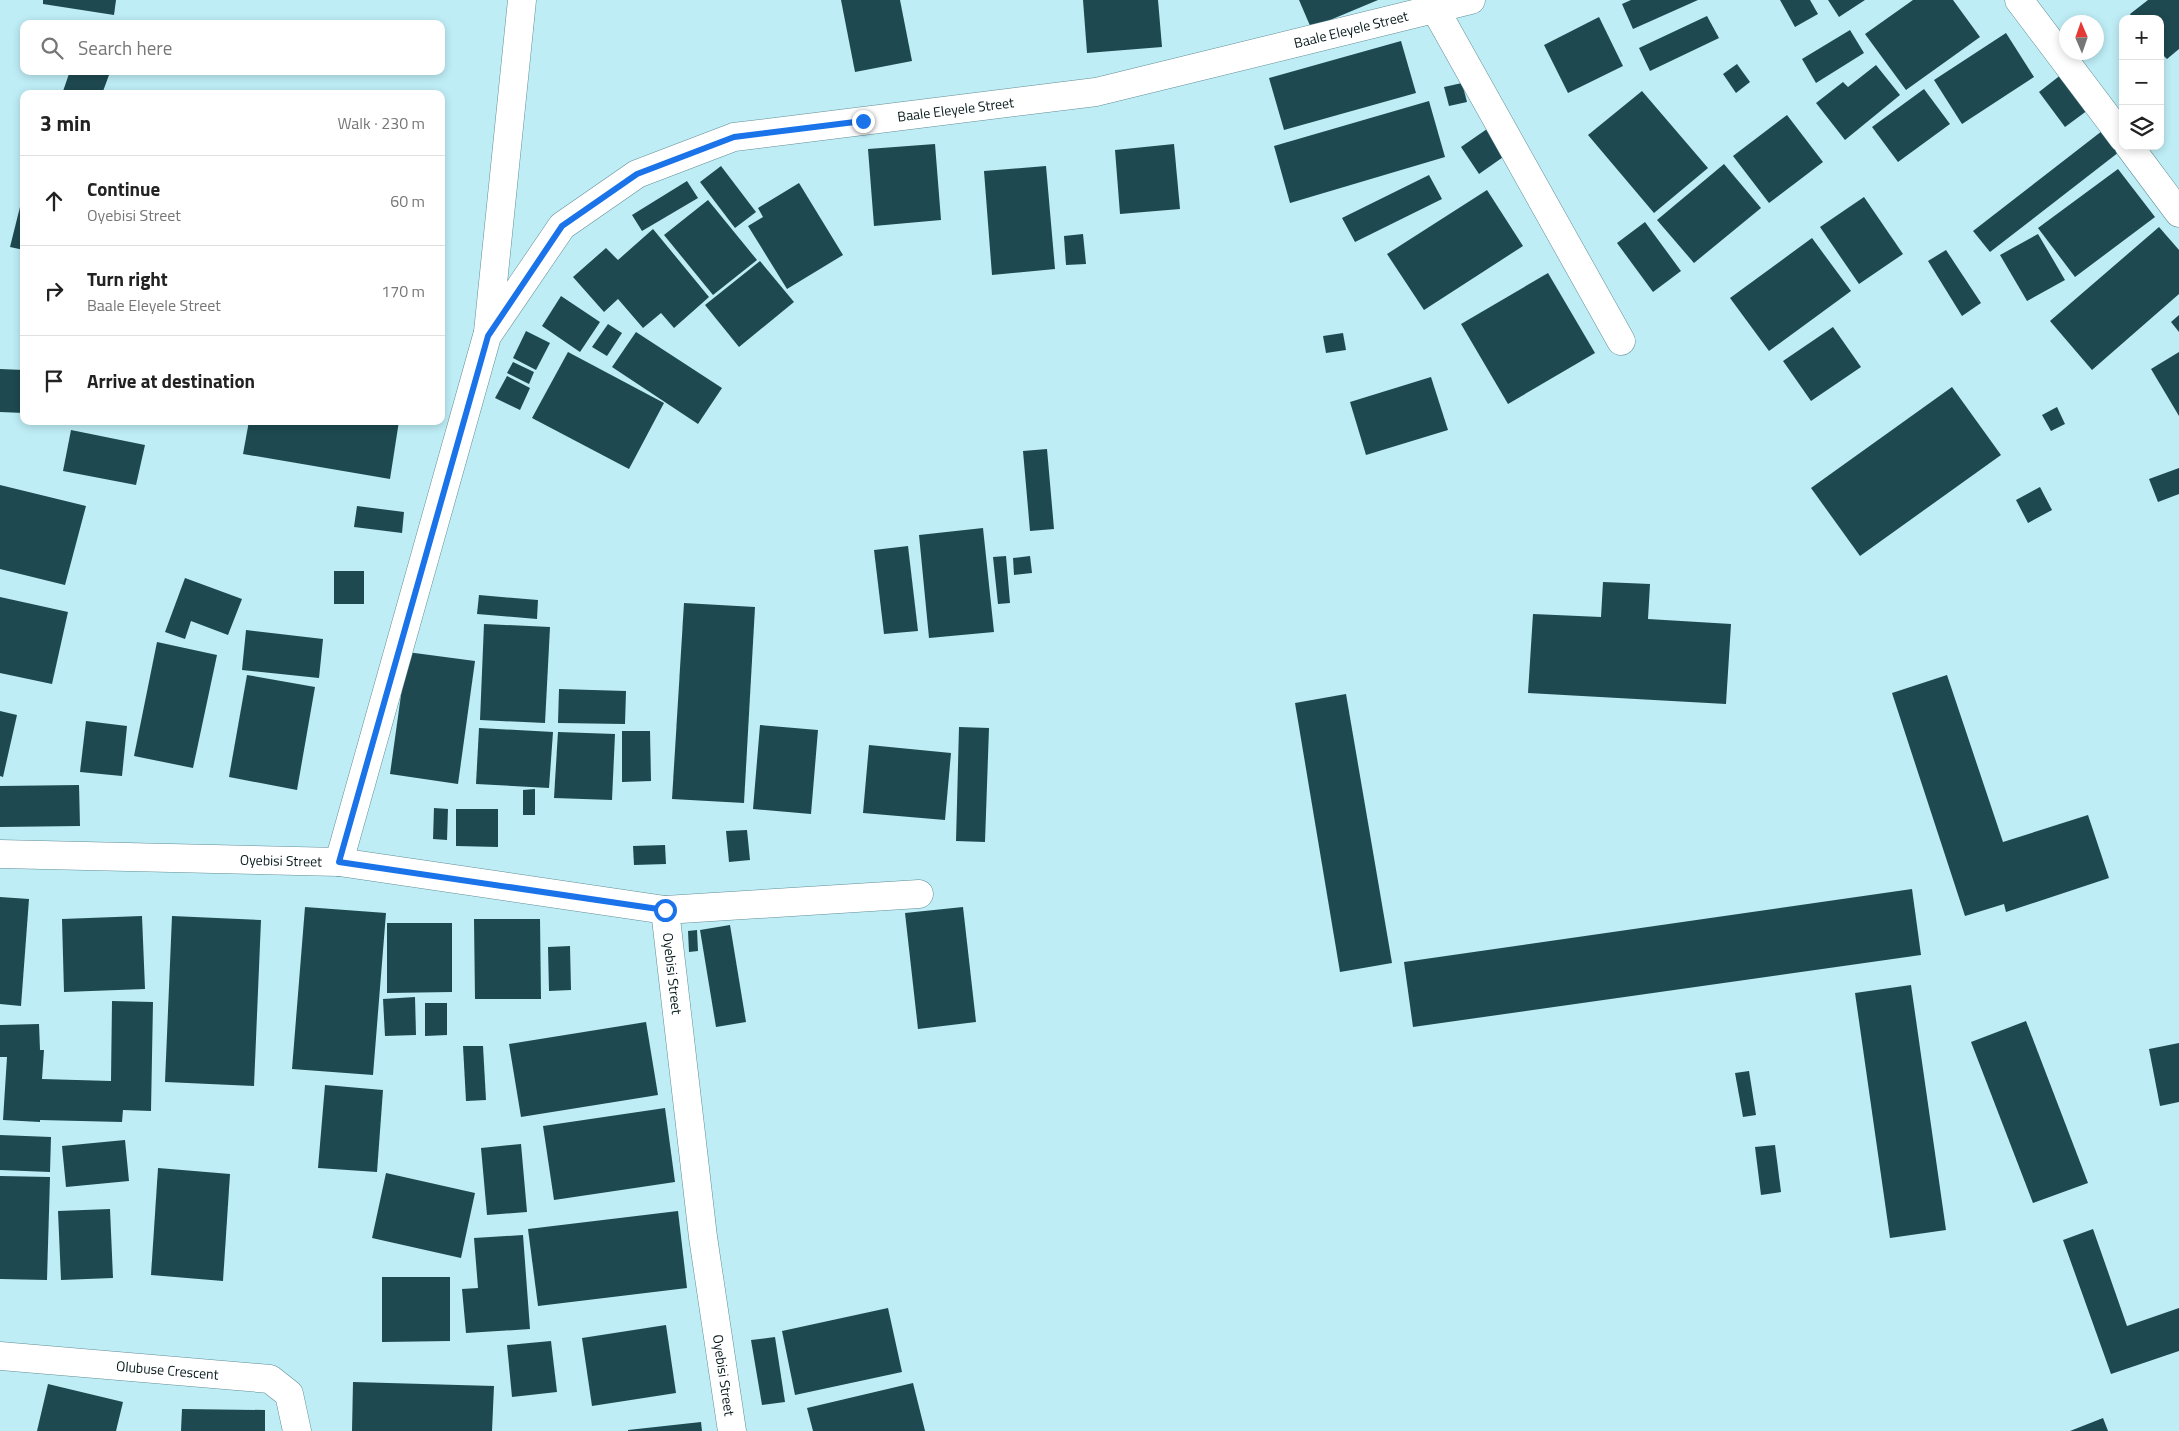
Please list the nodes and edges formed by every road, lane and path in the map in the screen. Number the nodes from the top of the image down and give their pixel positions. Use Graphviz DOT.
graph roads {
  1 [pos="522,0"];
  2 [pos="1471,0"];
  3 [pos="2019,0"];
  4 [pos="1432,5"];
  5 [pos="2119,133"];
  6 [pos="2132,150"];
  7 [pos="2179,213"];
  8 [pos="488,336"];
  9 [pos="1621,341"];
  10 [pos="0,854"];
  11 [pos="339,862"];
  12 [pos="919,894"];
  13 [pos="665,910"];
  14 [pos="0,1356"];
  15 [pos="297,1431"];
  16 [pos="732,1431"];
  1 -- 8 [label="street"];
  2 -- 4 [label="street, Baale Eleyele Street"];
  3 -- 5 [label="street"];
  4 -- 8 [label="street, Baale Eleyele Street"];
  4 -- 9 [label="street"];
  6 -- 7 [label="street"];
  8 -- 11 [label="street, Baale Eleyele Street"];
  10 -- 11 [label="street, Oyebisi Street"];
  11 -- 13 [label="street, Oyebisi Street"];
  12 -- 13 [label="street"];
  13 -- 16 [label="street, Oyebisi Street"];
  14 -- 15 [label="street, Olubuse Crescent"];
}
